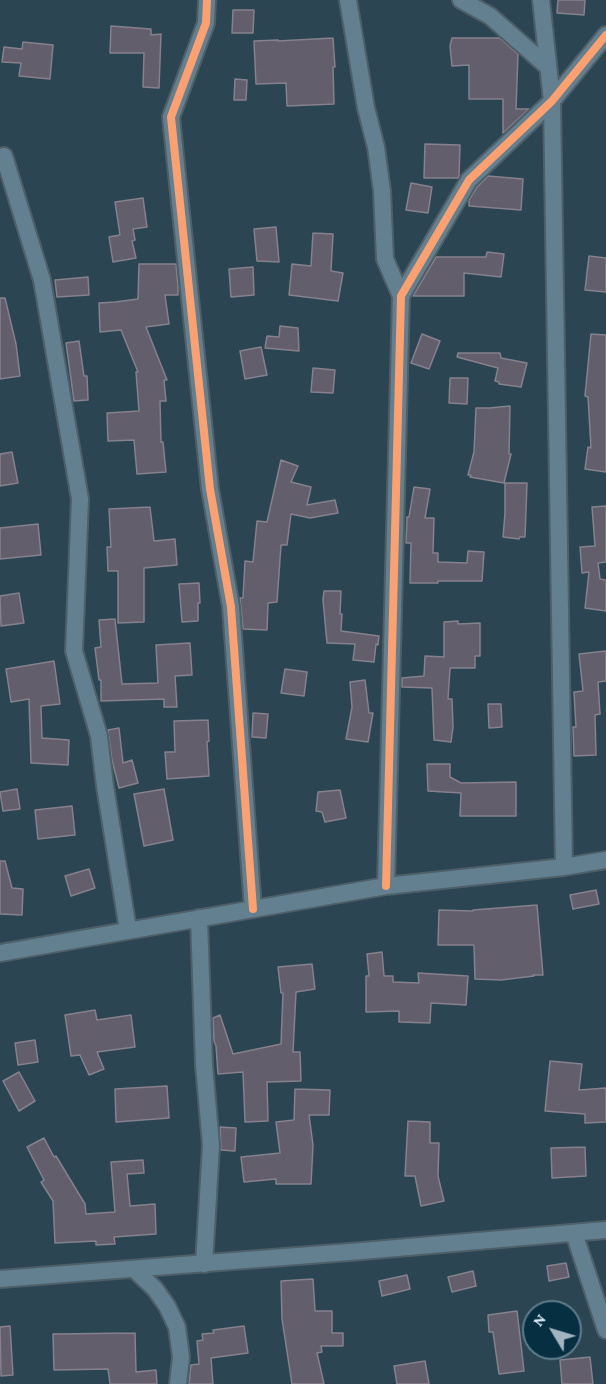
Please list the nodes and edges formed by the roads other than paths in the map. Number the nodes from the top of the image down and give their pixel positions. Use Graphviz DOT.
graph roads {
  1 [pos="207,0"];
  2 [pos="348,0"];
  3 [pos="461,0"];
  4 [pos="541,0"];
  5 [pos="606,35"];
  6 [pos="548,67"];
  7 [pos="552,100"];
  8 [pos="4,156"];
  9 [pos="401,296"];
  10 [pos="606,860"];
  11 [pos="564,867"];
  12 [pos="386,886"];
  13 [pos="253,909"];
  14 [pos="199,918"];
  15 [pos="128,930"];
  16 [pos="0,953"];
  17 [pos="606,1230"];
  18 [pos="574,1233"];
  19 [pos="204,1264"];
  20 [pos="134,1269"];
  21 [pos="0,1280"];
  22 [pos="606,1330"];
  23 [pos="178,1384"];
  1 -- 13 [label="street"];
  2 -- 9 [label="street"];
  3 -- 6 [label="street"];
  4 -- 6 [label="street"];
  5 -- 7 [label="street"];
  6 -- 7 [label="street"];
  7 -- 9 [label="street"];
  7 -- 11 [label="street"];
  8 -- 15 [label="street"];
  9 -- 12 [label="street"];
  10 -- 11 [label="street"];
  11 -- 12 [label="street"];
  12 -- 13 [label="street"];
  13 -- 14 [label="street"];
  14 -- 15 [label="street"];
  14 -- 19 [label="street"];
  15 -- 16 [label="street"];
  17 -- 18 [label="street"];
  18 -- 19 [label="street"];
  18 -- 22 [label="street"];
  19 -- 20 [label="street"];
  20 -- 21 [label="street"];
  20 -- 23 [label="street"];
}
